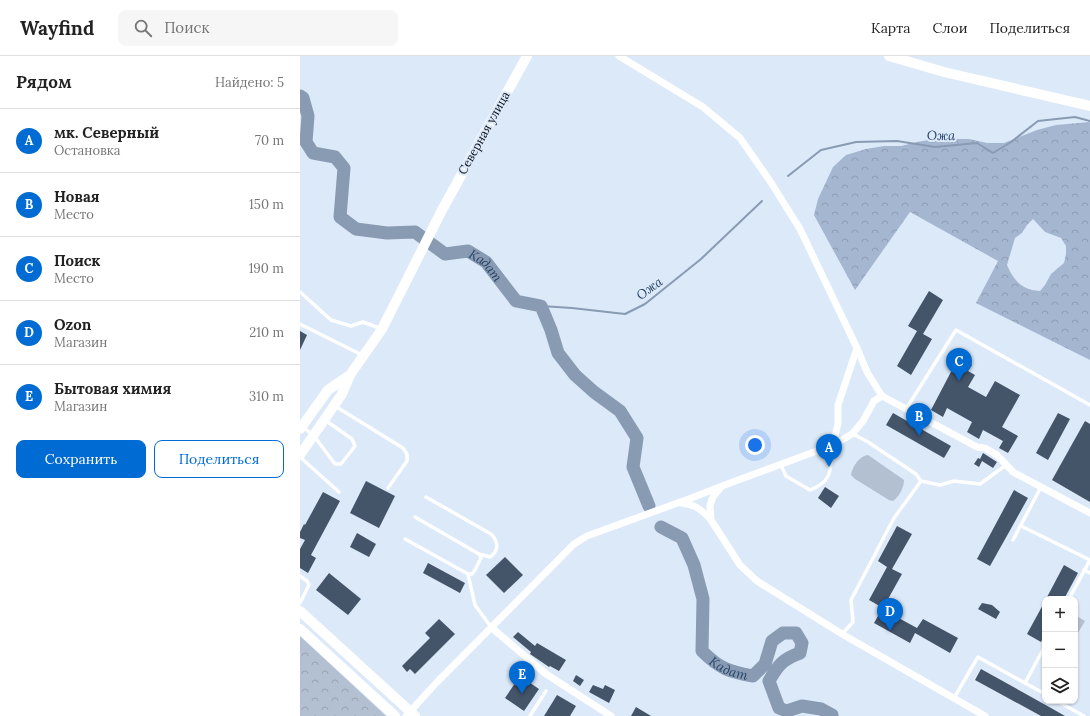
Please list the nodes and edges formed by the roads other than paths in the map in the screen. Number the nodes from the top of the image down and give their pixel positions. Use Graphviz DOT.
graph roads {
  1 [pos="527,56"];
  2 [pos="619,56"];
  3 [pos="890,56"];
  4 [pos="1090,106"];
  5 [pos="300,292"];
  6 [pos="300,324"];
  7 [pos="382,329"];
  8 [pos="857,348"];
  9 [pos="363,356"];
  10 [pos="350,375"];
  11 [pos="882,396"];
  12 [pos="1090,405"];
  13 [pos="334,406"];
  14 [pos="906,409"];
  15 [pos="324,420"];
  16 [pos="301,427"];
  17 [pos="852,434"];
  18 [pos="314,436"];
  19 [pos="833,445"];
  20 [pos="300,456"];
  21 [pos="781,465"];
  22 [pos="1006,465"];
  23 [pos="921,481"];
  24 [pos="722,486"];
  25 [pos="1041,487"];
  26 [pos="388,488"];
  27 [pos="339,492"];
  28 [pos="426,497"];
  29 [pos="679,503"];
  30 [pos="1090,513"];
  31 [pos="415,517"];
  32 [pos="711,520"];
  33 [pos="1021,526"];
  34 [pos="405,539"];
  35 [pos="1013,540"];
  36 [pos="479,554"];
  37 [pos="1084,570"];
  38 [pos="1090,573"];
  39 [pos="468,574"];
  40 [pos="300,576"];
  41 [pos="1071,596"];
  42 [pos="300,603"];
  43 [pos="300,611"];
  44 [pos="492,628"];
  45 [pos="300,629"];
  46 [pos="842,634"];
  47 [pos="1042,652"];
  48 [pos="1025,683"];
  49 [pos="546,691"];
  50 [pos="1042,692"];
  51 [pos="953,698"];
  52 [pos="1062,704"];
  53 [pos="410,714"];
  54 [pos="394,716"];
  55 [pos="530,716"];
  56 [pos="611,716"];
  57 [pos="985,716"];
  58 [pos="1084,716"];
  1 -- 7 [label="street, Северная улица"];
  2 -- 8 [label="street"];
  3 -- 4 [label="street"];
  5 -- 7 [label="lane"];
  6 -- 9 [label="lane"];
  7 -- 9 [label="street"];
  8 -- 11 [label="street"];
  8 -- 19 [label="street"];
  9 -- 10 [label="street"];
  10 -- 13 [label="street"];
  10 -- 16 [label="street"];
  11 -- 14 [label="street"];
  11 -- 17 [label="street"];
  12 -- 14 [label="lane"];
  13 -- 15 [label="street"];
  13 -- 26 [label="lane"];
  14 -- 22 [label="street"];
  15 -- 18 [label="street"];
  15 -- 18 [label="lane"];
  16 -- 18 [label="lane"];
  17 -- 19 [label="street"];
  17 -- 23 [label="lane"];
  18 -- 20 [label="street"];
  19 -- 21 [label="street"];
  19 -- 21 [label="lane"];
  20 -- 27 [label="lane"];
  21 -- 24 [label="street"];
  22 -- 23 [label="lane"];
  22 -- 25 [label="street"];
  23 -- 46 [label="lane"];
  24 -- 29 [label="street"];
  24 -- 32 [label="street"];
  25 -- 30 [label="street"];
  25 -- 33 [label="lane"];
  28 -- 36 [label="lane"];
  29 -- 32 [label="street"];
  29 -- 44 [label="street"];
  31 -- 36 [label="lane"];
  32 -- 46 [label="street"];
  33 -- 35 [label="lane"];
  33 -- 37 [label="lane"];
  34 -- 39 [label="lane"];
  36 -- 39 [label="lane"];
  37 -- 38 [label="lane"];
  37 -- 41 [label="lane"];
  39 -- 44 [label="lane"];
  40 -- 42 [label="lane"];
  43 -- 53 [label="street"];
  44 -- 53 [label="street"];
  44 -- 56 [label="street"];
  45 -- 54 [label="street"];
  46 -- 51 [label="street"];
  47 -- 48 [label="lane"];
  48 -- 50 [label="lane"];
  48 -- 51 [label="lane"];
  49 -- 55 [label="lane"];
  51 -- 57 [label="street"];
  52 -- 58 [label="lane"];
}
